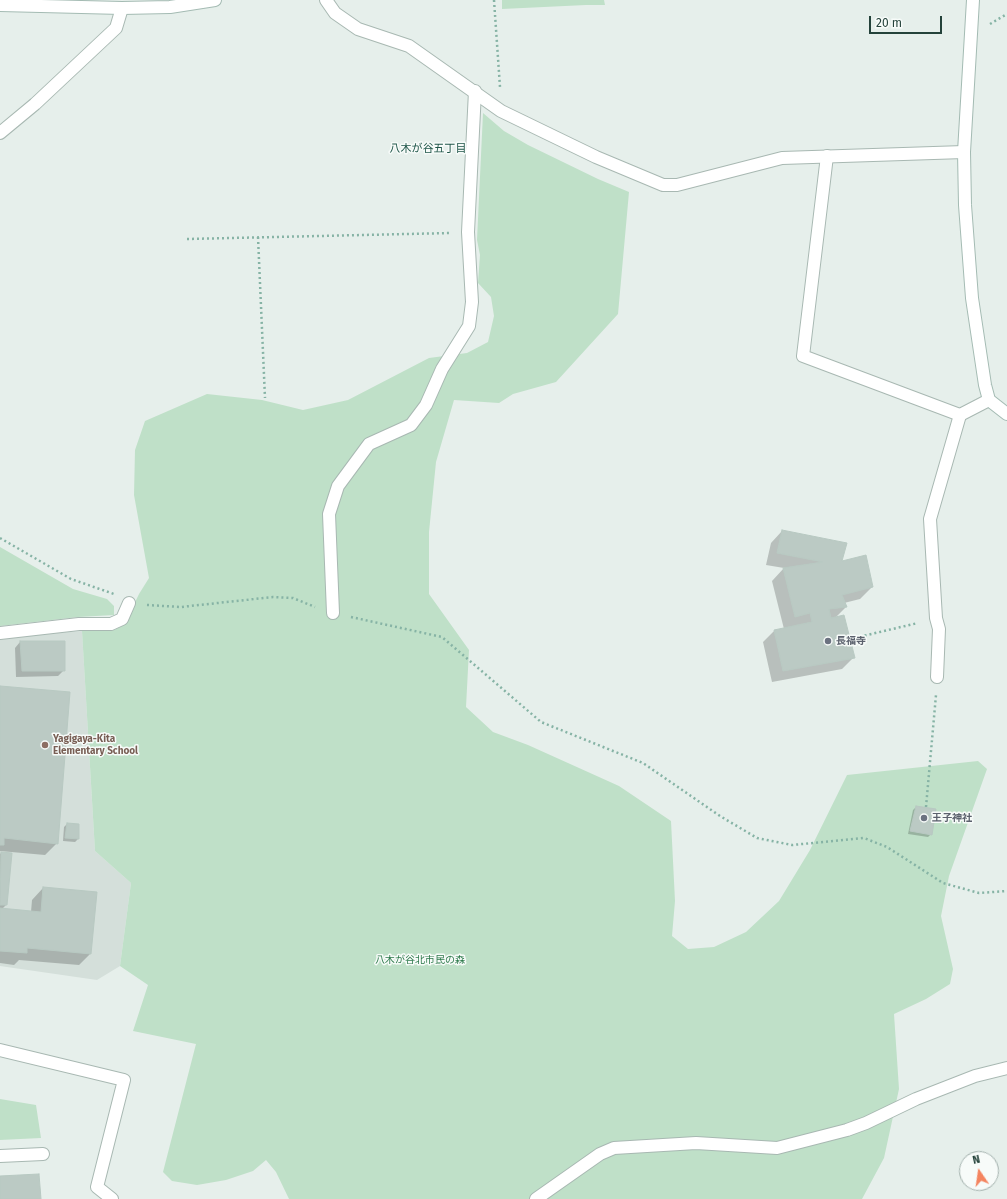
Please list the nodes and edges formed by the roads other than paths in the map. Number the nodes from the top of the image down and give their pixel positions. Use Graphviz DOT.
graph roads {
  1 [pos="215,0"];
  2 [pos="326,0"];
  3 [pos="973,0"];
  4 [pos="0,5"];
  5 [pos="122,8"];
  6 [pos="475,91"];
  7 [pos="0,133"];
  8 [pos="964,152"];
  9 [pos="827,156"];
  10 [pos="989,400"];
  11 [pos="1007,414"];
  12 [pos="960,415"];
  13 [pos="129,603"];
  14 [pos="333,613"];
  15 [pos="0,633"];
  16 [pos="937,677"];
  17 [pos="0,1050"];
  18 [pos="1007,1068"];
  19 [pos="43,1154"];
  20 [pos="0,1156"];
  21 [pos="112,1199"];
  22 [pos="536,1199"];
  1 -- 5 [label="street"];
  2 -- 6 [label="street"];
  3 -- 8 [label="street"];
  4 -- 5 [label="street"];
  5 -- 7 [label="street"];
  6 -- 9 [label="street"];
  6 -- 14 [label="street"];
  8 -- 9 [label="street"];
  8 -- 10 [label="street"];
  9 -- 12 [label="street"];
  10 -- 11 [label="street"];
  10 -- 12 [label="street"];
  12 -- 16 [label="street"];
  13 -- 15 [label="street"];
  17 -- 21 [label="street"];
  18 -- 22 [label="street"];
  19 -- 20 [label="street"];
}
